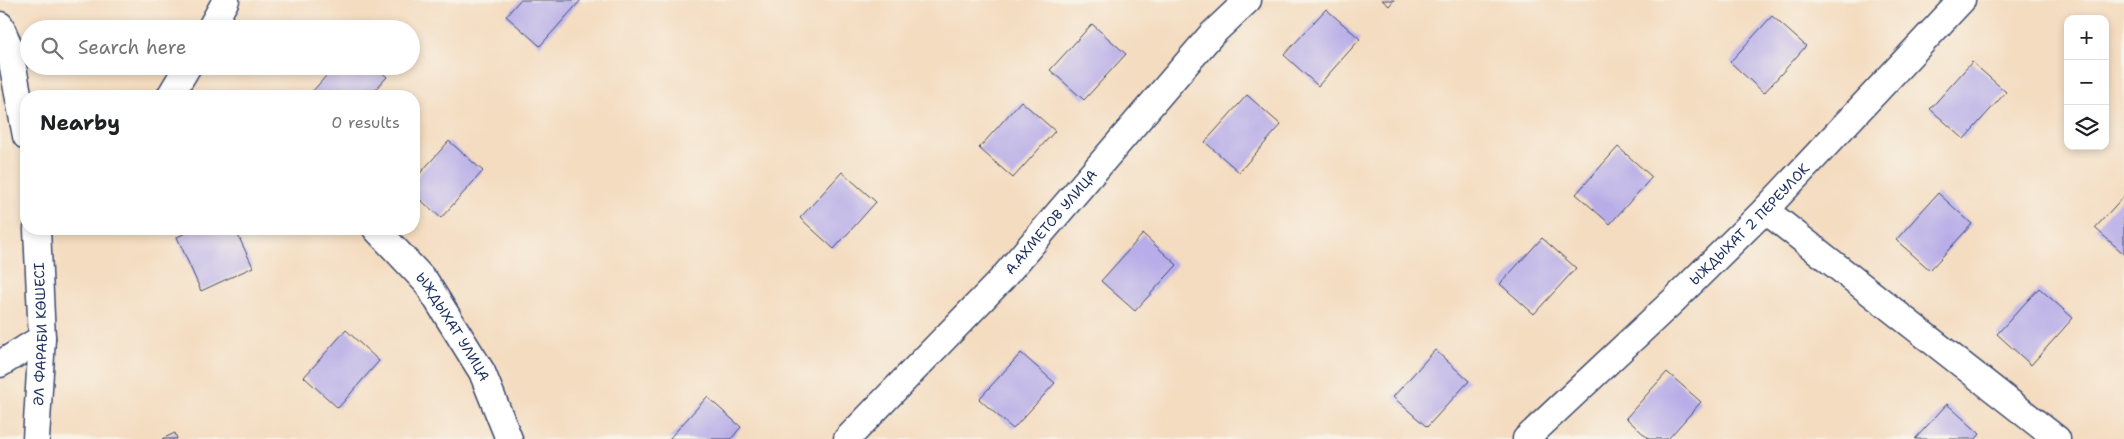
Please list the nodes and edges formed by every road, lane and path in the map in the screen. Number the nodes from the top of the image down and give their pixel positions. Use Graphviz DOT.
graph roads {
  1 [pos="226,0"];
  2 [pos="1248,0"];
  3 [pos="1962,0"];
  4 [pos="215,20"];
  5 [pos="0,24"];
  6 [pos="183,75"];
  7 [pos="174,90"];
  8 [pos="20,104"];
  9 [pos="1765,210"];
  10 [pos="38,235"];
  11 [pos="382,235"];
  12 [pos="42,338"];
  13 [pos="0,364"];
  14 [pos="36,439"];
  15 [pos="509,439"];
  16 [pos="847,439"];
  17 [pos="1526,439"];
  18 [pos="2057,439"];
  1 -- 4 [label="street"];
  2 -- 16 [label="street, А.АХМЕТОВ УЛИЦА"];
  3 -- 9 [label="street, ЫЖДЫХАТ 2 ПЕРЕУЛОК"];
  5 -- 8 [label="street"];
  6 -- 7 [label="street"];
  9 -- 17 [label="street, ЫЖДЫХАТ 2 ПЕРЕУЛОК"];
  9 -- 18 [label="street"];
  10 -- 12 [label="street, ӘЛ ФАРАБИ КӨШЕСІ"];
  11 -- 15 [label="street, ЫЖДЫХАТ УЛИЦА"];
  12 -- 13 [label="street"];
  12 -- 14 [label="street, ӘЛ ФАРАБИ КӨШЕСІ"];
}
